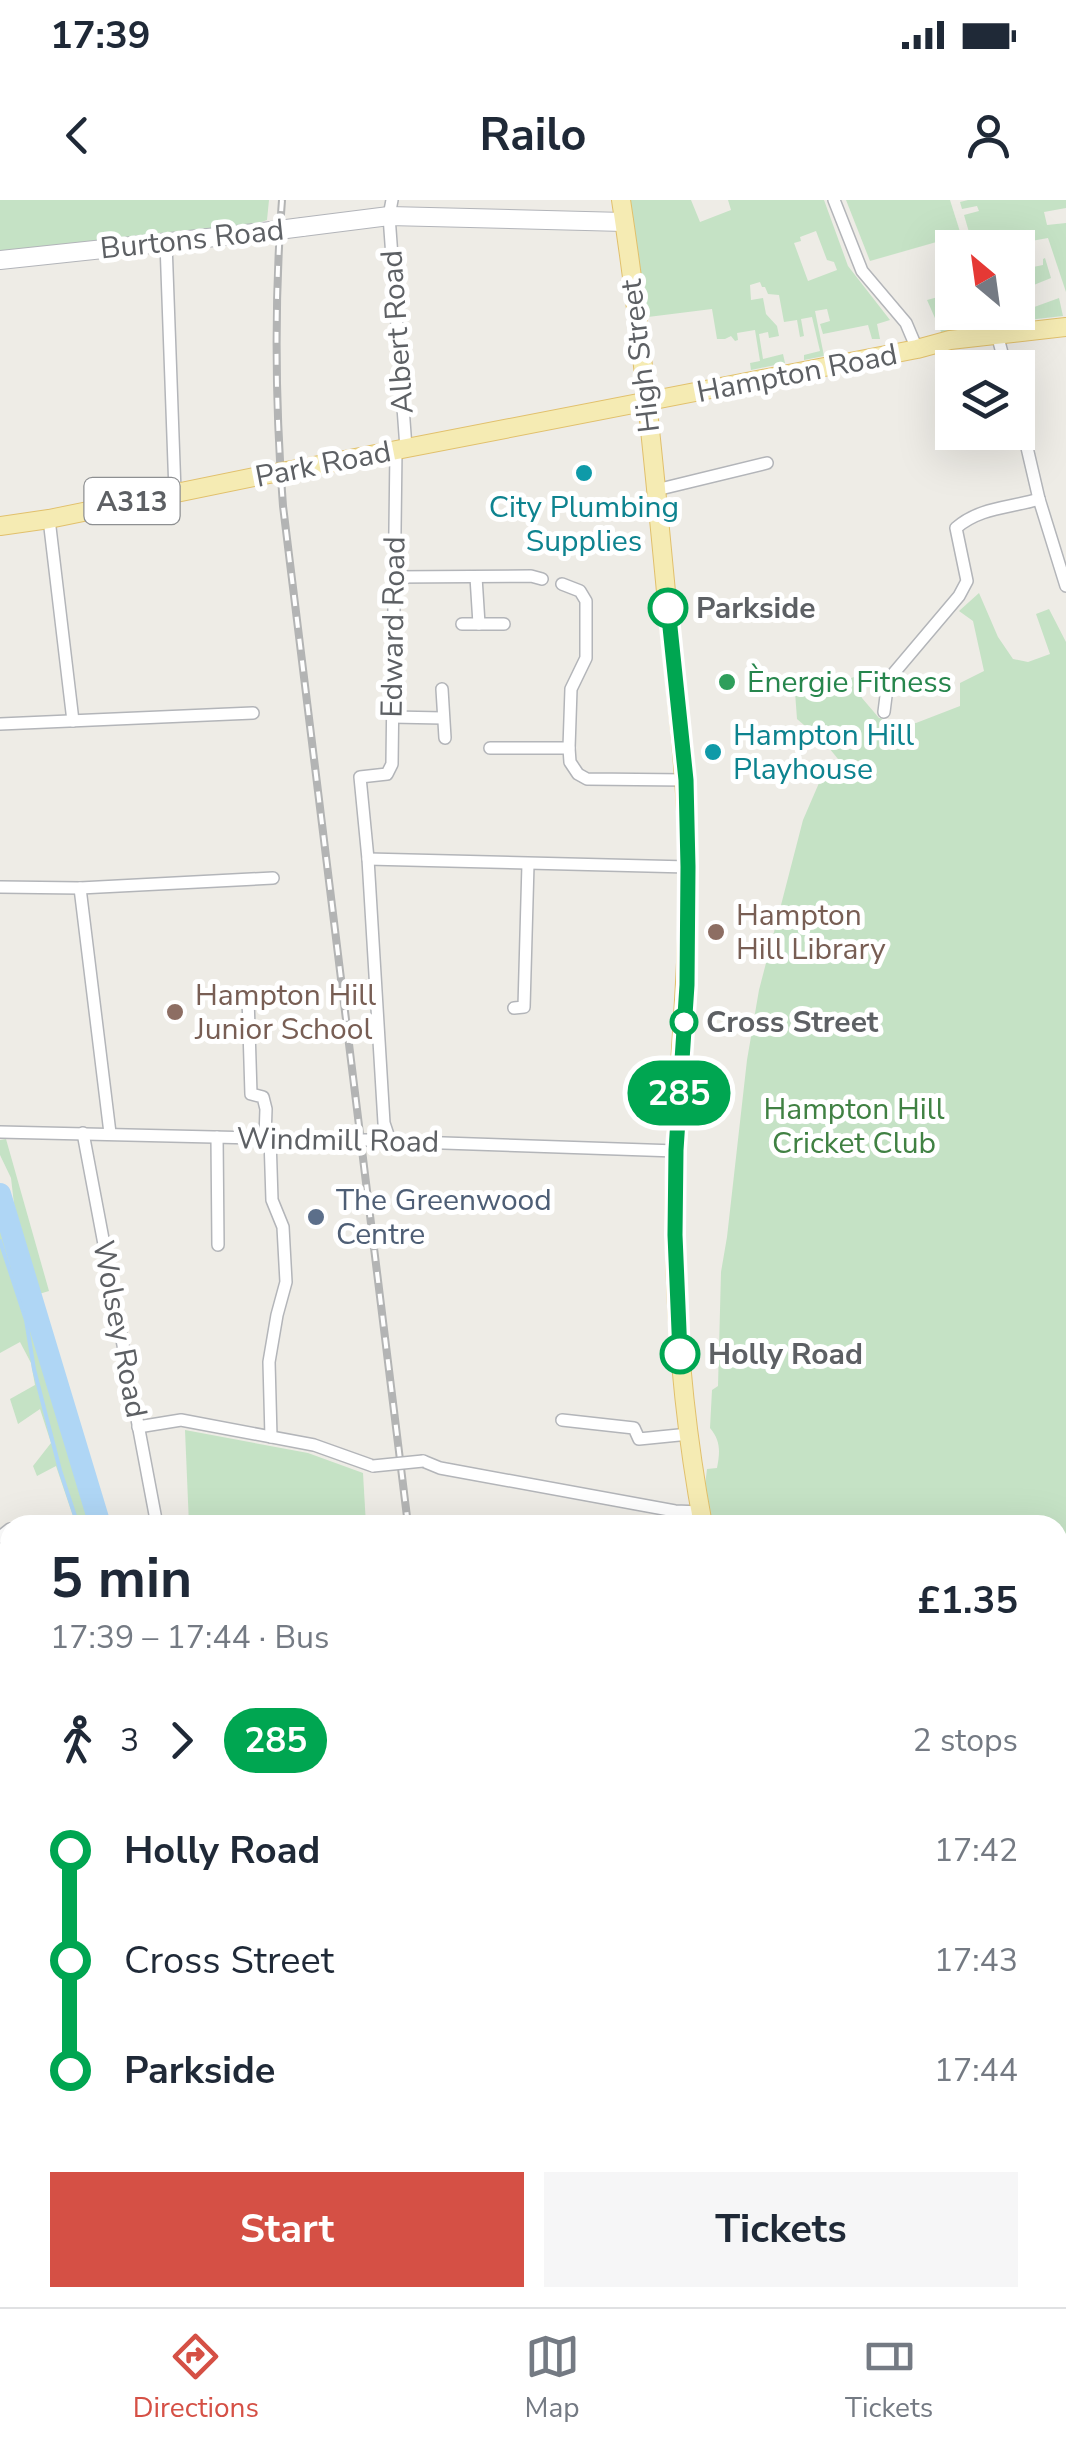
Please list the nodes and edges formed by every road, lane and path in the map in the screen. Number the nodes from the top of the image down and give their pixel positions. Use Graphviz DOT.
graph roads {
  1 [pos="621,200"];
  2 [pos="834,200"];
  3 [pos="390,208"];
  4 [pos="624,222"];
  5 [pos="166,244"];
  6 [pos="0,260"];
  7 [pos="1066,328"];
  8 [pos="997,334"];
  9 [pos="917,349"];
  10 [pos="1001,350"];
  11 [pos="646,402"];
  12 [pos="401,449"];
  13 [pos="1028,450"];
  14 [pos="767,463"];
  15 [pos="656,490"];
  16 [pos="175,492"];
  17 [pos="1039,499"];
  18 [pos="49,519"];
  19 [pos="0,526"];
  20 [pos="394,577"];
  21 [pos="476,578"];
  22 [pos="542,578"];
  23 [pos="562,584"];
  24 [pos="1066,586"];
  25 [pos="462,624"];
  26 [pos="478,624"];
  27 [pos="504,624"];
  28 [pos="442,689"];
  29 [pos="884,712"];
  30 [pos="254,713"];
  31 [pos="392,718"];
  32 [pos="444,718"];
  33 [pos="73,721"];
  34 [pos="0,724"];
  35 [pos="445,738"];
  36 [pos="490,748"];
  37 [pos="569,748"];
  38 [pos="686,780"];
  39 [pos="368,860"];
  40 [pos="528,864"];
  41 [pos="688,867"];
  42 [pos="273,878"];
  43 [pos="0,888"];
  44 [pos="80,888"];
  45 [pos="248,998"];
  46 [pos="514,1008"];
  47 [pos="0,1132"];
  48 [pos="83,1133"];
  49 [pos="110,1133"];
  50 [pos="218,1137"];
  51 [pos="268,1138"];
  52 [pos="385,1141"];
  53 [pos="676,1150"];
  54 [pos="218,1246"];
  55 [pos="562,1420"];
  56 [pos="138,1427"];
  57 [pos="689,1434"];
  58 [pos="271,1437"];
  59 [pos="155,1515"];
  60 [pos="690,1515"];
  61 [pos="702,1515"];
  1 -- 4 [label="main road, High Street"];
  2 -- 9 [label="street"];
  3 -- 4 [label="street, Burtons Road"];
  3 -- 5 [label="street, Burtons Road, bridge"];
  3 -- 12 [label="street, Albert Road"];
  4 -- 11 [label="main road, High Street"];
  5 -- 6 [label="street, Burtons Road"];
  5 -- 16 [label="street"];
  7 -- 8 [label="main road, Hampton Road / A313"];
  8 -- 9 [label="main road, Hampton Road / A313"];
  8 -- 10 [label="street"];
  9 -- 11 [label="main road, Hampton Road / A313"];
  11 -- 12 [label="main road, Park Road / A313"];
  11 -- 15 [label="main road, High Street"];
  12 -- 16 [label="main road, Park Road / A313, bridge"];
  12 -- 20 [label="street, Edward Road"];
  13 -- 17 [label="street"];
  14 -- 15 [label="street"];
  15 -- 38 [label="main road, High Street"];
  16 -- 18 [label="main road, Park Road / A313"];
  17 -- 24 [label="street"];
  17 -- 29 [label="street"];
  18 -- 19 [label="main road, Park Road / A313"];
  18 -- 33 [label="street"];
  20 -- 21 [label="street"];
  20 -- 31 [label="street, Edward Road"];
  21 -- 22 [label="street"];
  21 -- 26 [label="street"];
  23 -- 37 [label="street"];
  25 -- 26 [label="street"];
  26 -- 27 [label="street"];
  28 -- 32 [label="street"];
  30 -- 33 [label="street"];
  31 -- 32 [label="street"];
  31 -- 39 [label="street, Edward Road"];
  32 -- 35 [label="street"];
  33 -- 34 [label="street"];
  36 -- 37 [label="street"];
  37 -- 38 [label="street"];
  38 -- 41 [label="main road, High Street"];
  39 -- 40 [label="street"];
  39 -- 52 [label="street"];
  40 -- 41 [label="street"];
  40 -- 46 [label="street"];
  41 -- 53 [label="main road, High Street"];
  42 -- 44 [label="street"];
  43 -- 44 [label="street"];
  44 -- 49 [label="street"];
  45 -- 51 [label="street"];
  47 -- 48 [label="street, Windmill Road"];
  48 -- 49 [label="street, Windmill Road"];
  48 -- 56 [label="street, Wolsey Road"];
  49 -- 50 [label="street, Windmill Road"];
  50 -- 51 [label="street, Windmill Road"];
  50 -- 54 [label="street"];
  51 -- 52 [label="street, Windmill Road, bridge"];
  51 -- 58 [label="street"];
  52 -- 53 [label="street, Windmill Road"];
  53 -- 57 [label="main road, High Street"];
  55 -- 57 [label="street"];
  56 -- 58 [label="street"];
  56 -- 59 [label="street, Wolsey Road"];
  57 -- 61 [label="main road, High Street"];
  58 -- 60 [label="street, bridge"];
}
